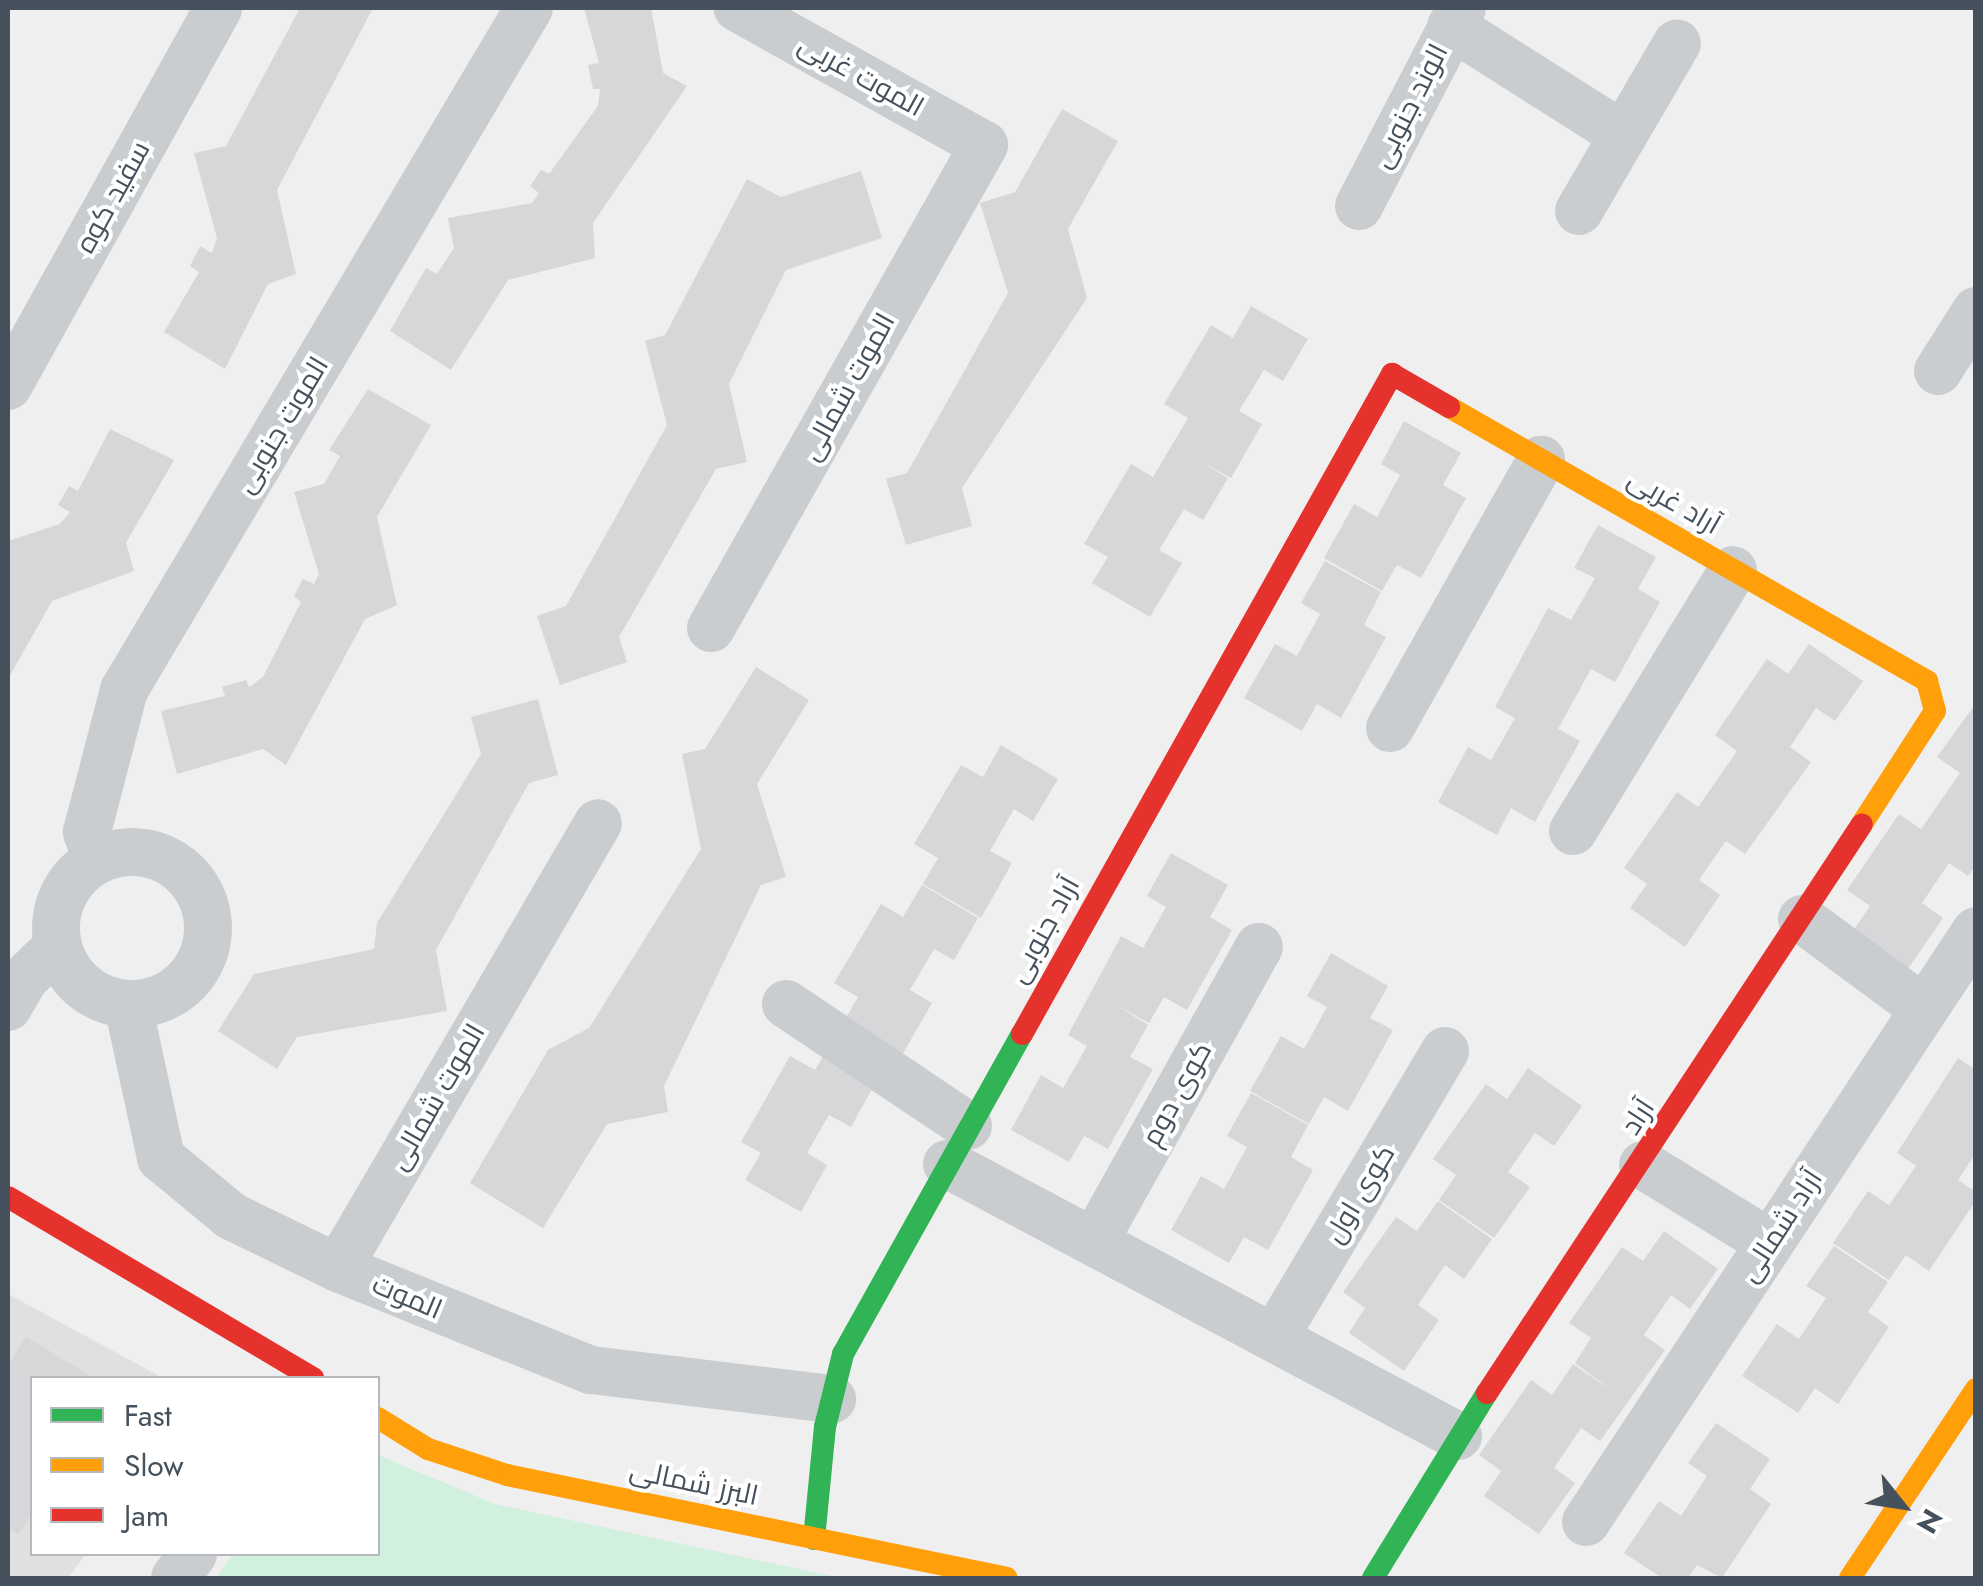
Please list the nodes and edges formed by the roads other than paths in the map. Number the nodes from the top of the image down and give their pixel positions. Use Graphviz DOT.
graph roads {
  1 [pos="218,8"];
  2 [pos="530,8"];
  3 [pos="738,8"];
  4 [pos="1456,17"];
  5 [pos="1676,42"];
  6 [pos="1624,134"];
  7 [pos="984,145"];
  8 [pos="1359,206"];
  9 [pos="1580,211"];
  10 [pos="1975,313"];
  11 [pos="1938,371"];
  12 [pos="1392,374"];
  13 [pos="8,386"];
  14 [pos="1541,460"];
  15 [pos="1733,570"];
  16 [pos="712,628"];
  17 [pos="1927,682"];
  18 [pos="1390,728"];
  19 [pos="598,822"];
  20 [pos="1572,831"];
  21 [pos="97,860"];
  22 [pos="1802,920"];
  23 [pos="1976,931"];
  24 [pos="1259,946"];
  25 [pos="57,947"];
  26 [pos="786,1004"];
  27 [pos="128,1005"];
  28 [pos="8,1007"];
  29 [pos="1924,1009"];
  30 [pos="1446,1051"];
  31 [pos="958,1145"];
  32 [pos="1642,1165"];
  33 [pos="8,1197"];
  34 [pos="1094,1242"];
  35 [pos="1770,1243"];
  36 [pos="338,1268"];
  37 [pos="1274,1338"];
  38 [pos="310,1376"];
  39 [pos="1976,1389"];
  40 [pos="832,1399"];
  41 [pos="380,1419"];
  42 [pos="1458,1436"];
  43 [pos="1586,1522"];
  44 [pos="814,1539"];
  45 [pos="192,1556"];
  46 [pos="176,1578"];
  47 [pos="1008,1578"];
  48 [pos="1373,1578"];
  49 [pos="1850,1578"];
  1 -- 13 [label="street, سفید کوه"];
  2 -- 21 [label="street, الموت جنوبی"];
  3 -- 7 [label="street, الموت غربی"];
  4 -- 6 [label="street"];
  4 -- 8 [label="street, الوند جنوبی"];
  5 -- 6 [label="street"];
  6 -- 9 [label="street"];
  7 -- 16 [label="street, الموت شمالی"];
  10 -- 11 [label="street"];
  12 -- 14 [label="street, آراد غربی"];
  12 -- 31 [label="street, آراد جنوبی"];
  14 -- 15 [label="street, آراد غربی"];
  14 -- 18 [label="street"];
  15 -- 17 [label="street, آراد غربی"];
  15 -- 20 [label="street"];
  17 -- 22 [label="street, آراد"];
  19 -- 36 [label="street, الموت شمالی"];
  21 -- 25 [label="street"];
  21 -- 27 [label="street"];
  22 -- 29 [label="street"];
  22 -- 32 [label="street, آراد"];
  23 -- 29 [label="street, آراد شمالی"];
  24 -- 34 [label="street, کوی دوم"];
  25 -- 27 [label="street"];
  25 -- 28 [label="street"];
  26 -- 31 [label="street"];
  27 -- 36 [label="street, الموت"];
  29 -- 35 [label="street, آراد شمالی"];
  30 -- 37 [label="street, کوی اول"];
  31 -- 34 [label="street"];
  31 -- 40 [label="street, آراد جنوبی"];
  32 -- 35 [label="street"];
  32 -- 42 [label="street, آراد"];
  33 -- 38 [label="street"];
  34 -- 37 [label="street"];
  35 -- 43 [label="street, آراد شمالی"];
  36 -- 40 [label="street, الموت"];
  37 -- 42 [label="street"];
  39 -- 49 [label="street"];
  40 -- 44 [label="street, آراد جنوبی"];
  41 -- 44 [label="street, البرز شمالی"];
  42 -- 48 [label="street, آراد"];
  44 -- 47 [label="street, البرز شمالی"];
  45 -- 46 [label="street"];
}
